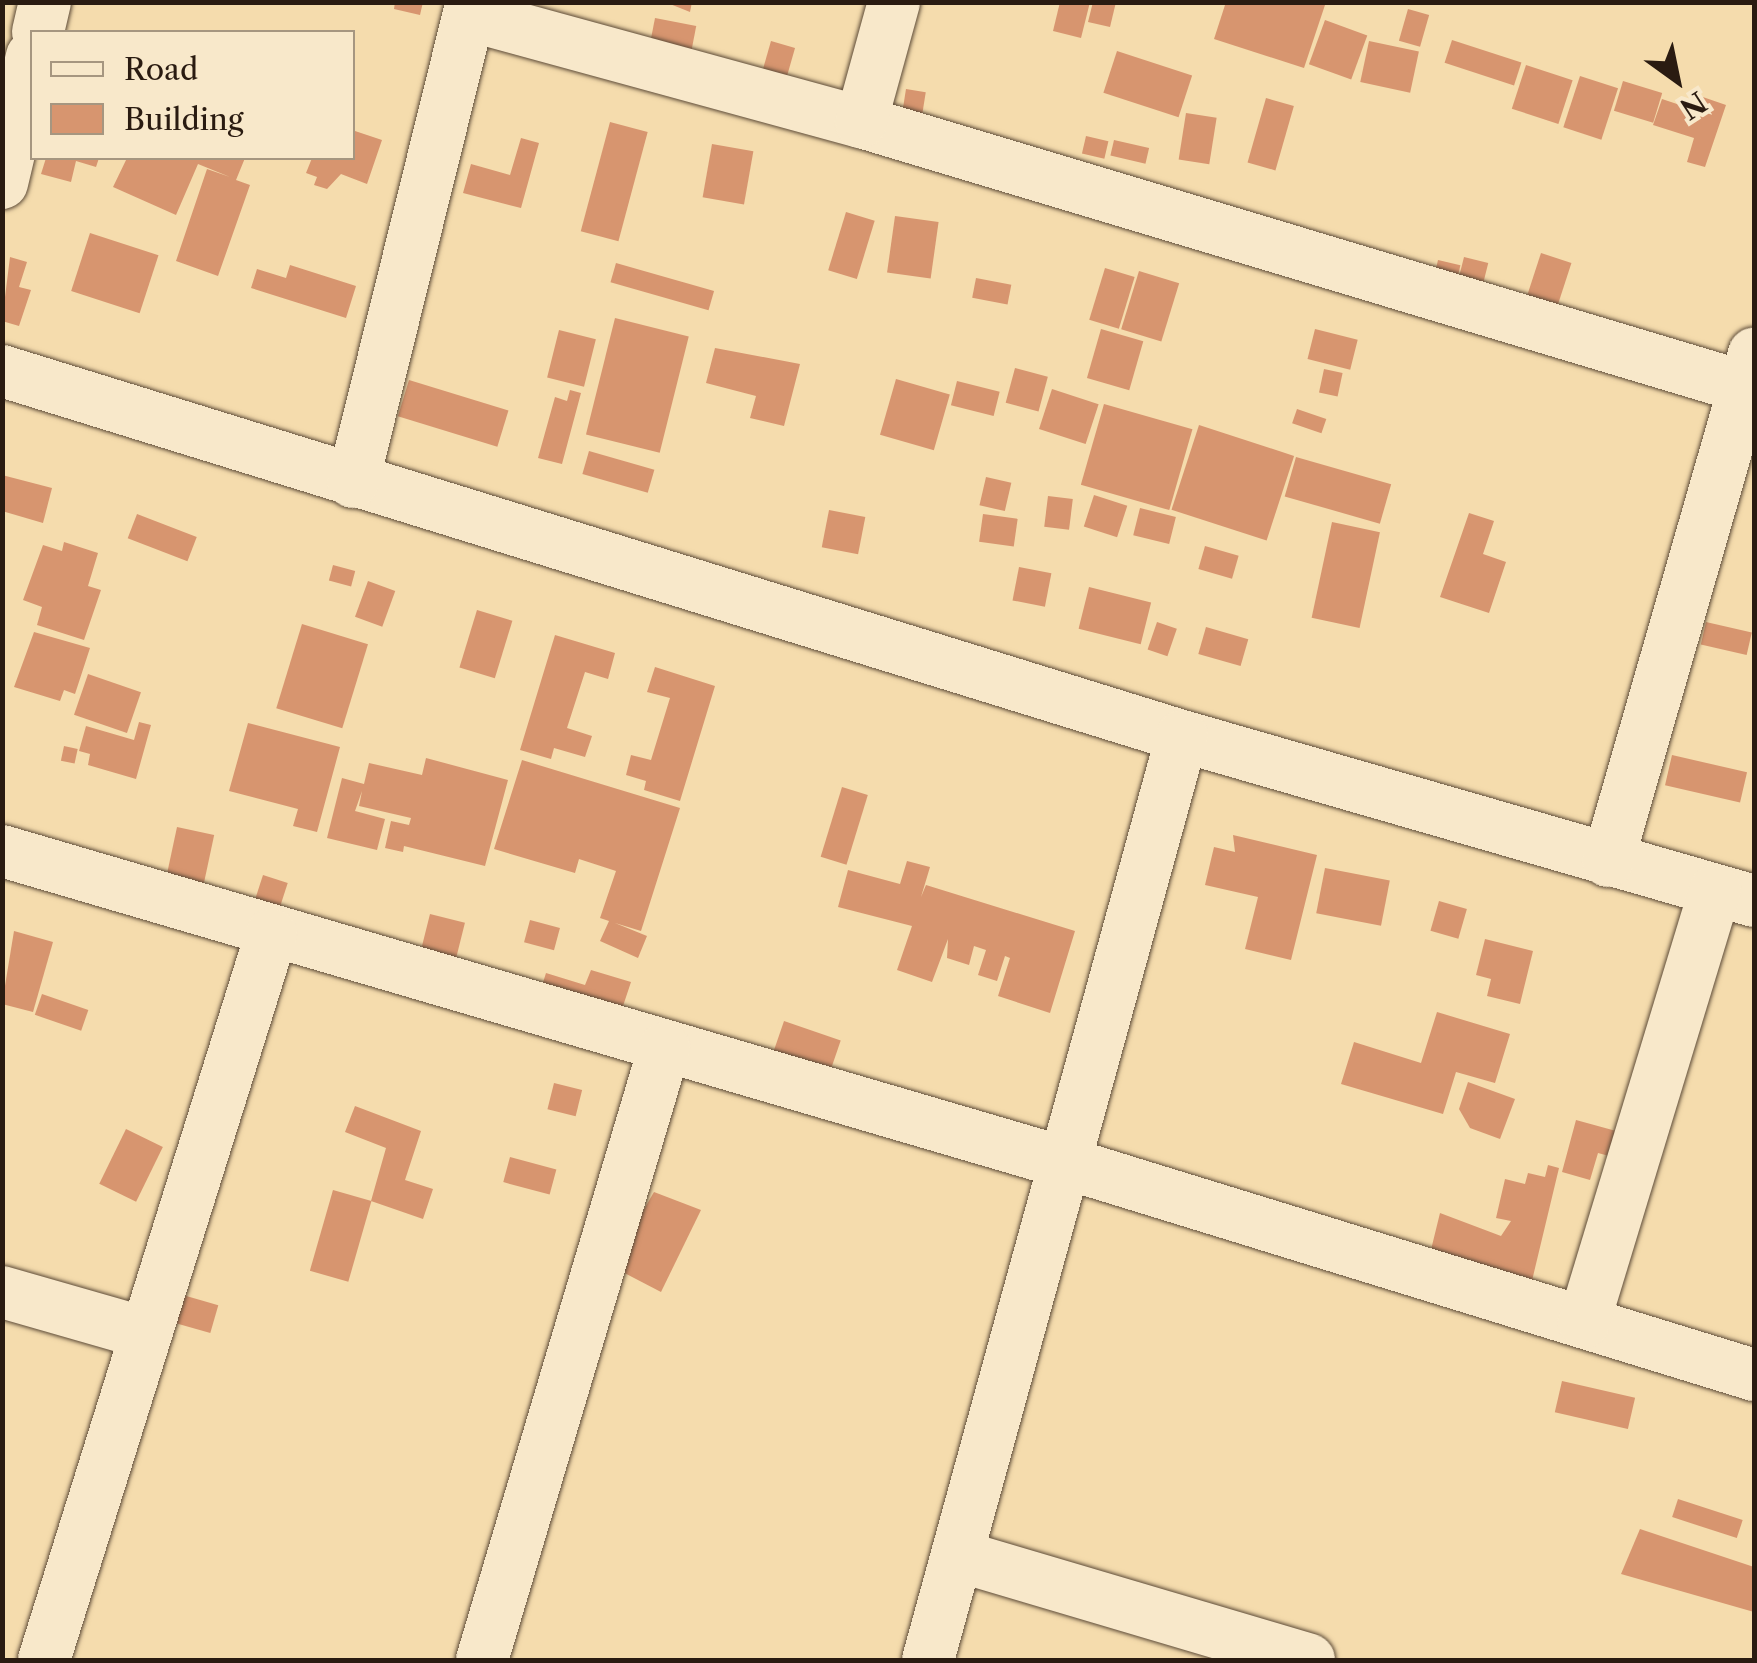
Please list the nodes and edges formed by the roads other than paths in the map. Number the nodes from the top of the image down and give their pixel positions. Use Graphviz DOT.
graph roads {
  1 [pos="45,2"];
  2 [pos="894,2"];
  3 [pos="471,9"];
  4 [pos="38,30"];
  5 [pos="30,64"];
  6 [pos="862,122"];
  7 [pos="2,183"];
  8 [pos="2,371"];
  9 [pos="1752,377"];
  10 [pos="353,482"];
  11 [pos="1182,736"];
  12 [pos="2,852"];
  13 [pos="1608,861"];
  14 [pos="1735,896"];
  15 [pos="271,935"];
  16 [pos="664,1049"];
  17 [pos="1070,1164"];
  18 [pos="2,1292"];
  19 [pos="1584,1322"];
  20 [pos="145,1332"];
  21 [pos="1754,1375"];
  22 [pos="959,1556"];
  23 [pos="44,1660"];
  24 [pos="482,1660"];
  25 [pos="928,1660"];
  26 [pos="1309,1660"];
  1 -- 4 [label="street"];
  2 -- 6 [label="street"];
  3 -- 6 [label="street"];
  3 -- 10 [label="street"];
  5 -- 7 [label="street"];
  6 -- 9 [label="street"];
  8 -- 10 [label="street"];
  9 -- 13 [label="street"];
  10 -- 11 [label="street"];
  11 -- 13 [label="street"];
  11 -- 17 [label="street"];
  12 -- 15 [label="street"];
  13 -- 14 [label="street"];
  14 -- 19 [label="street"];
  15 -- 16 [label="street"];
  15 -- 20 [label="street"];
  16 -- 17 [label="street"];
  16 -- 24 [label="street"];
  17 -- 19 [label="street"];
  17 -- 22 [label="street"];
  18 -- 20 [label="street"];
  19 -- 21 [label="street"];
  20 -- 23 [label="street"];
  22 -- 25 [label="street"];
  22 -- 26 [label="street"];
}
